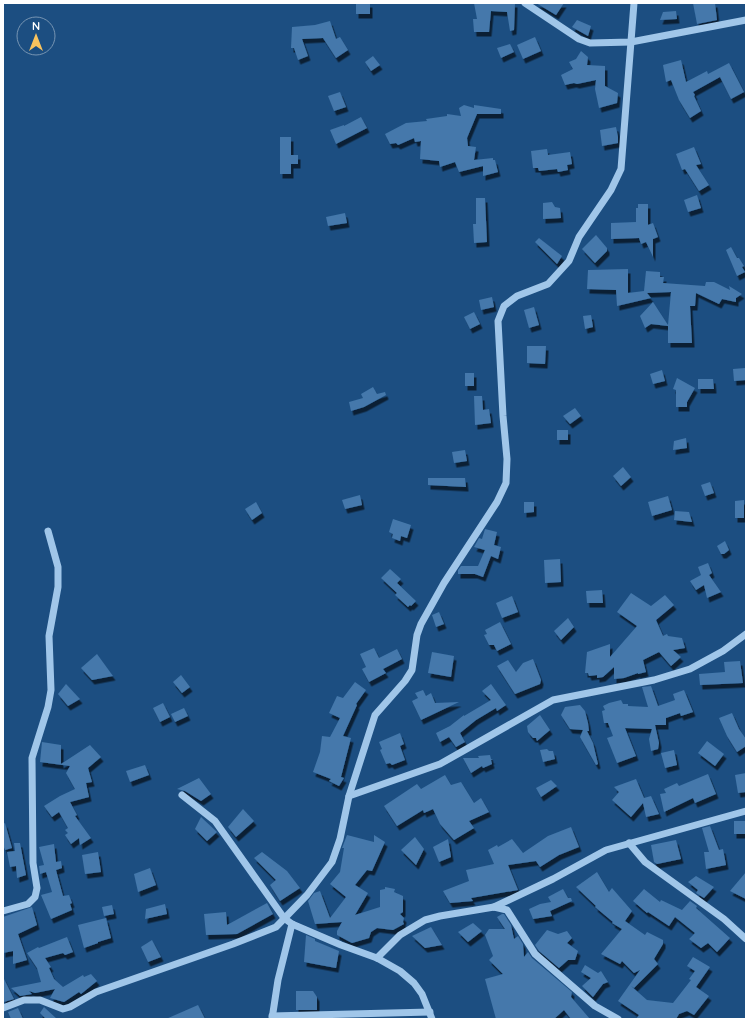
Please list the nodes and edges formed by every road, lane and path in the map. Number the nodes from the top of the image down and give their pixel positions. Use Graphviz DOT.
graph roads {
  1 [pos="525,3"];
  2 [pos="634,3"];
  3 [pos="746,20"];
  4 [pos="631,42"];
  5 [pos="48,531"];
  6 [pos="746,634"];
  7 [pos="182,796"];
  8 [pos="349,796"];
  9 [pos="746,811"];
  10 [pos="629,843"];
  11 [pos="494,908"];
  12 [pos="3,911"];
  13 [pos="284,918"];
  14 [pos="292,924"];
  15 [pos="746,939"];
  16 [pos="377,958"];
  17 [pos="3,1008"];
  18 [pos="431,1016"];
  19 [pos="272,1018"];
  20 [pos="618,1019"];
  1 -- 4 [label="street"];
  2 -- 4 [label="street"];
  3 -- 4 [label="street"];
  4 -- 8 [label="street"];
  5 -- 12 [label="street"];
  6 -- 8 [label="street"];
  7 -- 13 [label="street"];
  8 -- 13 [label="street"];
  9 -- 10 [label="street"];
  10 -- 11 [label="street"];
  10 -- 15 [label="street"];
  11 -- 16 [label="street"];
  11 -- 20 [label="street"];
  13 -- 14 [label="street"];
  13 -- 17 [label="street"];
  14 -- 16 [label="street"];
  14 -- 19 [label="street"];
  16 -- 18 [label="street"];
  18 -- 19 [label="street"];
}
